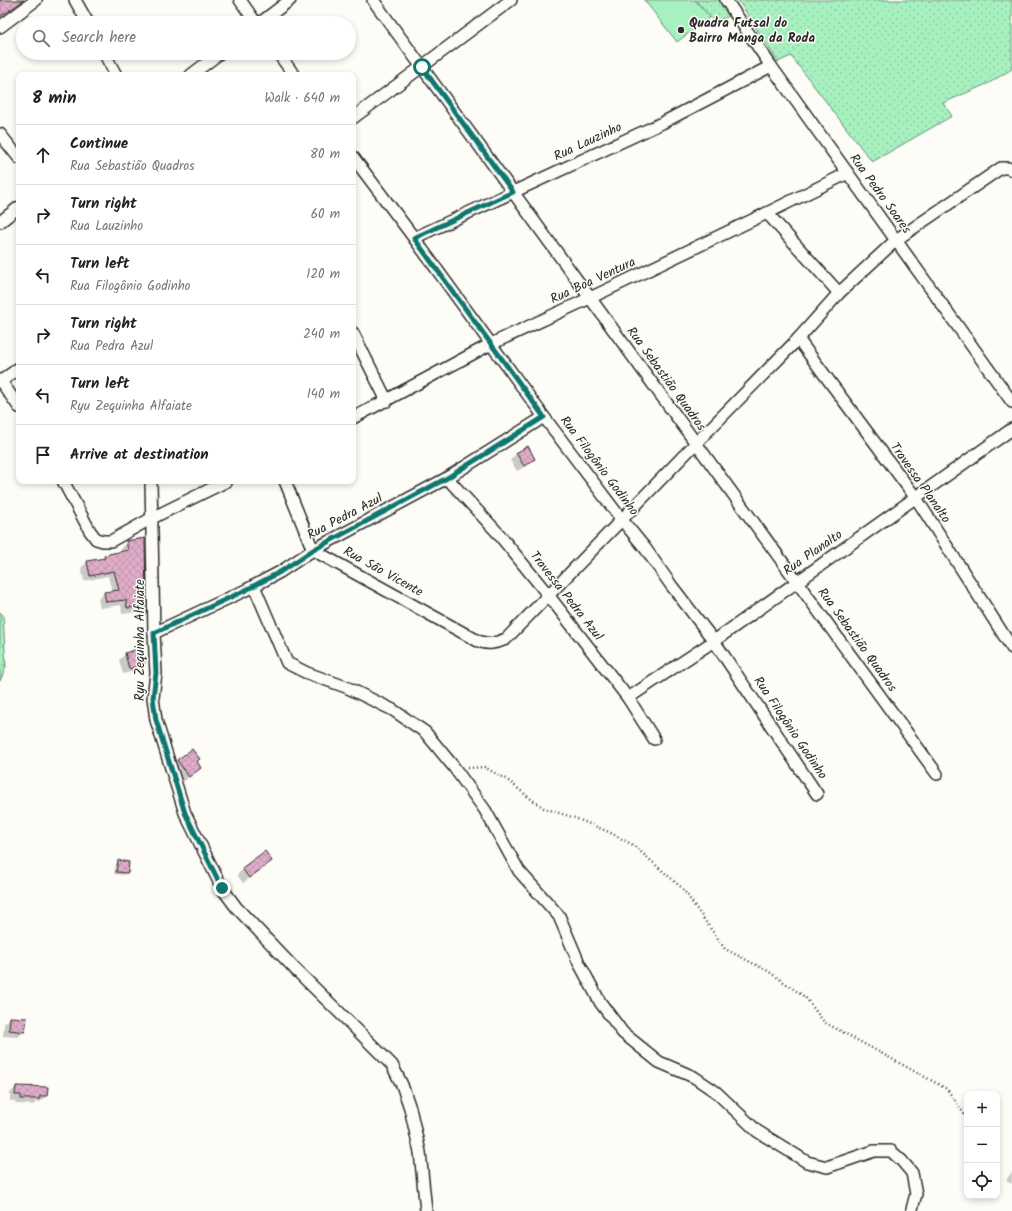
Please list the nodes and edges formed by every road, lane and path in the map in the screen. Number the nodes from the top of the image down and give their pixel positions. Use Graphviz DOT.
graph roads {
  1 [pos="36,0"];
  2 [pos="75,0"];
  3 [pos="240,0"];
  4 [pos="290,0"];
  5 [pos="372,0"];
  6 [pos="511,0"];
  7 [pos="726,0"];
  8 [pos="84,16"];
  9 [pos="251,16"];
  10 [pos="269,16"];
  11 [pos="0,27"];
  12 [pos="108,60"];
  13 [pos="211,60"];
  14 [pos="283,60"];
  15 [pos="771,66"];
  16 [pos="422,67"];
  17 [pos="114,72"];
  18 [pos="195,72"];
  19 [pos="292,72"];
  20 [pos="356,116"];
  21 [pos="0,134"];
  22 [pos="16,154"];
  23 [pos="356,161"];
  24 [pos="1012,170"];
  25 [pos="848,173"];
  26 [pos="513,192"];
  27 [pos="16,209"];
  28 [pos="767,213"];
  29 [pos="0,222"];
  30 [pos="414,238"];
  31 [pos="896,240"];
  32 [pos="839,293"];
  33 [pos="590,298"];
  34 [pos="356,339"];
  35 [pos="798,339"];
  36 [pos="490,344"];
  37 [pos="16,370"];
  38 [pos="0,381"];
  39 [pos="387,401"];
  40 [pos="1012,402"];
  41 [pos="16,403"];
  42 [pos="356,416"];
  43 [pos="544,417"];
  44 [pos="1012,429"];
  45 [pos="696,443"];
  46 [pos="447,478"];
  47 [pos="65,484"];
  48 [pos="151,484"];
  49 [pos="221,484"];
  50 [pos="286,484"];
  51 [pos="916,498"];
  52 [pos="152,518"];
  53 [pos="622,520"];
  54 [pos="313,550"];
  55 [pos="796,581"];
  56 [pos="254,586"];
  57 [pos="549,596"];
  58 [pos="154,633"];
  59 [pos="714,640"];
  60 [pos="1012,648"];
  61 [pos="628,698"];
  62 [pos="654,739"];
  63 [pos="458,774"];
  64 [pos="937,774"];
  65 [pos="817,794"];
  66 [pos="964,1113"];
  67 [pos="912,1209"];
  68 [pos="426,1211"];
  1 -- 11 [label="street"];
  2 -- 8 [label="street"];
  3 -- 9 [label="street"];
  4 -- 10 [label="street"];
  5 -- 16 [label="street, Rua Sebastião Quadros"];
  6 -- 16 [label="street"];
  7 -- 15 [label="street, Rua Pedro Soares"];
  12 -- 17 [label="street"];
  13 -- 18 [label="street"];
  14 -- 19 [label="street"];
  15 -- 25 [label="street, Rua Pedro Soares"];
  15 -- 26 [label="street, Rua Lauzinho"];
  16 -- 20 [label="street"];
  16 -- 26 [label="street, Rua Sebastião Quadros"];
  21 -- 22 [label="street"];
  23 -- 30 [label="street, Rua Filogônio Godinho"];
  24 -- 31 [label="street"];
  25 -- 28 [label="street, Rua Boa Ventura"];
  25 -- 31 [label="street, Rua Pedro Soares"];
  26 -- 30 [label="street, Rua Lauzinho"];
  26 -- 33 [label="street, Rua Sebastião Quadros"];
  27 -- 29 [label="street"];
  28 -- 32 [label="street"];
  28 -- 33 [label="street, Rua Boa Ventura"];
  30 -- 36 [label="street, Rua Filogônio Godinho"];
  31 -- 32 [label="street"];
  31 -- 40 [label="street, Rua Pedro Soares"];
  32 -- 35 [label="street"];
  33 -- 36 [label="street, Rua Boa Ventura"];
  33 -- 45 [label="street, Rua Sebastião Quadros"];
  34 -- 39 [label="street"];
  35 -- 45 [label="street"];
  35 -- 51 [label="street, Travessa Planalto"];
  36 -- 39 [label="street, Rua Boa Ventura"];
  36 -- 43 [label="street, Rua Filogônio Godinho"];
  37 -- 38 [label="street"];
  38 -- 41 [label="street"];
  39 -- 42 [label="street, Rua Boa Ventura"];
  43 -- 46 [label="street, Rua Pedra Azul"];
  43 -- 53 [label="street, Rua Filogônio Godinho"];
  44 -- 51 [label="street, Rua Planalto"];
  45 -- 53 [label="street"];
  45 -- 55 [label="street, Rua Sebastião Quadros"];
  46 -- 54 [label="street, Rua Pedra Azul"];
  46 -- 57 [label="street, Travessa Pedra Azul"];
  47 -- 52 [label="street"];
  48 -- 52 [label="street, Ryu Zequinha Alfaiate"];
  49 -- 52 [label="street"];
  50 -- 54 [label="street"];
  51 -- 55 [label="street, Rua Planalto"];
  51 -- 60 [label="street, Travessa Planalto"];
  52 -- 58 [label="street, Ryu Zequinha Alfaiate"];
  53 -- 57 [label="street"];
  53 -- 59 [label="street, Rua Filogônio Godinho"];
  54 -- 56 [label="street, Rua Pedra Azul"];
  54 -- 57 [label="street, Rua São Vicente"];
  55 -- 59 [label="street, Rua Planalto"];
  55 -- 64 [label="street, Rua Sebastião Quadros"];
  56 -- 58 [label="street, Rua Pedra Azul"];
  56 -- 63 [label="street"];
  57 -- 61 [label="street, Travessa Pedra Azul"];
  58 -- 68 [label="street, Ryu Zequinha Alfaiate"];
  59 -- 61 [label="street, Rua Planalto"];
  59 -- 65 [label="street, Rua Filogônio Godinho"];
  61 -- 62 [label="street, Travessa Pedra Azul"];
  63 -- 66 [label="path"];
  63 -- 67 [label="street"];
}
